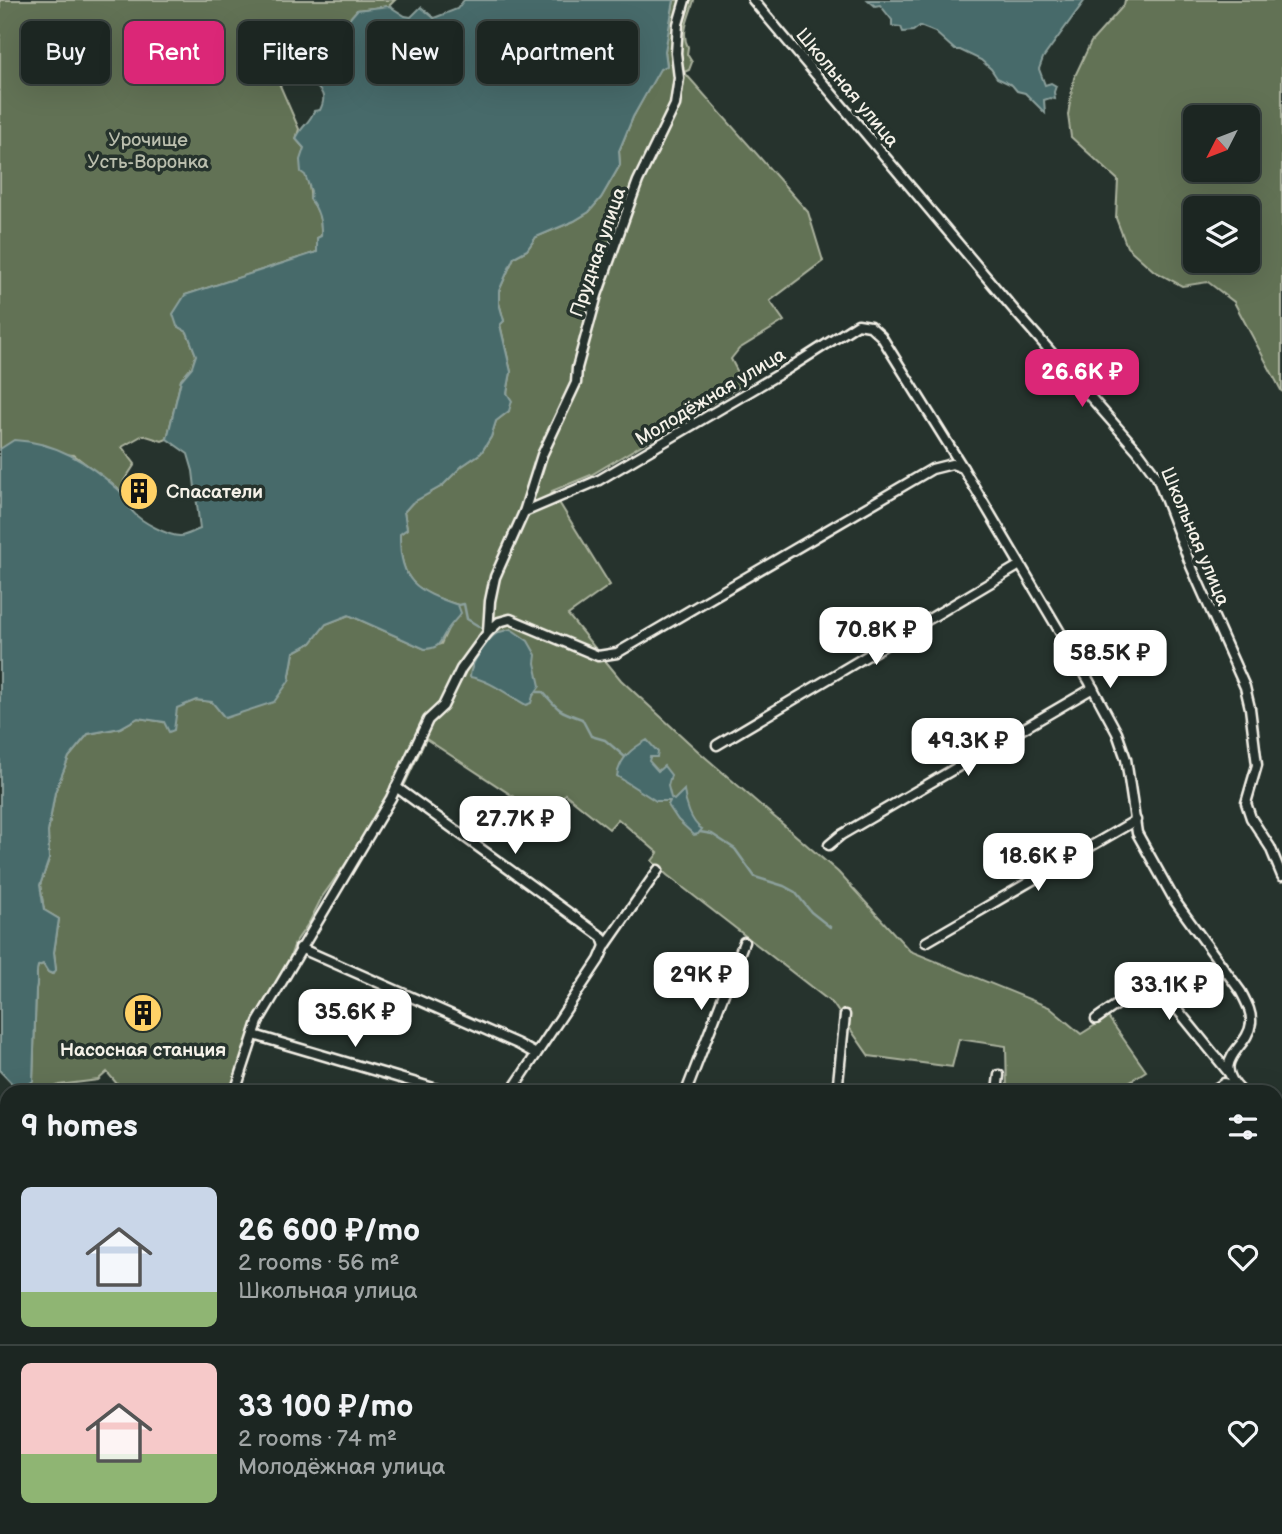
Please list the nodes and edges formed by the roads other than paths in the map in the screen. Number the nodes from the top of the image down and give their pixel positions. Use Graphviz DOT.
graph roads {
  1 [pos="685,0"];
  2 [pos="753,0"];
  3 [pos="963,468"];
  4 [pos="524,512"];
  5 [pos="1020,565"];
  6 [pos="488,632"];
  7 [pos="1093,688"];
  8 [pos="717,745"];
  9 [pos="396,787"];
  10 [pos="1136,820"];
  11 [pos="829,845"];
  12 [pos="658,870"];
  13 [pos="1282,876"];
  14 [pos="744,942"];
  15 [pos="926,942"];
  16 [pos="605,946"];
  17 [pos="300,948"];
  18 [pos="845,1015"];
  19 [pos="1096,1019"];
  20 [pos="254,1035"];
  21 [pos="536,1054"];
  22 [pos="999,1074"];
  23 [pos="1230,1075"];
  24 [pos="237,1085"];
  25 [pos="423,1085"];
  26 [pos="516,1085"];
  27 [pos="689,1085"];
  28 [pos="838,1085"];
  29 [pos="998,1085"];
  30 [pos="1236,1085"];
  1 -- 4 [label="street, Прудная улица"];
  2 -- 13 [label="street, Школьная улица"];
  3 -- 4 [label="street, Молодёжная улица"];
  3 -- 5 [label="street, Молодёжная улица"];
  3 -- 6 [label="street"];
  4 -- 6 [label="street"];
  5 -- 7 [label="street, Молодёжная улица"];
  5 -- 8 [label="street"];
  6 -- 9 [label="street"];
  7 -- 10 [label="street, Молодёжная улица"];
  7 -- 11 [label="street"];
  9 -- 16 [label="street"];
  9 -- 17 [label="street"];
  10 -- 15 [label="street"];
  10 -- 23 [label="street, Молодёжная улица"];
  12 -- 16 [label="street"];
  14 -- 27 [label="street"];
  16 -- 21 [label="street"];
  17 -- 20 [label="street"];
  17 -- 21 [label="street"];
  18 -- 28 [label="street"];
  19 -- 23 [label="street"];
  20 -- 24 [label="street"];
  20 -- 25 [label="street"];
  21 -- 26 [label="street"];
  22 -- 29 [label="street"];
  23 -- 30 [label="street"];
}
